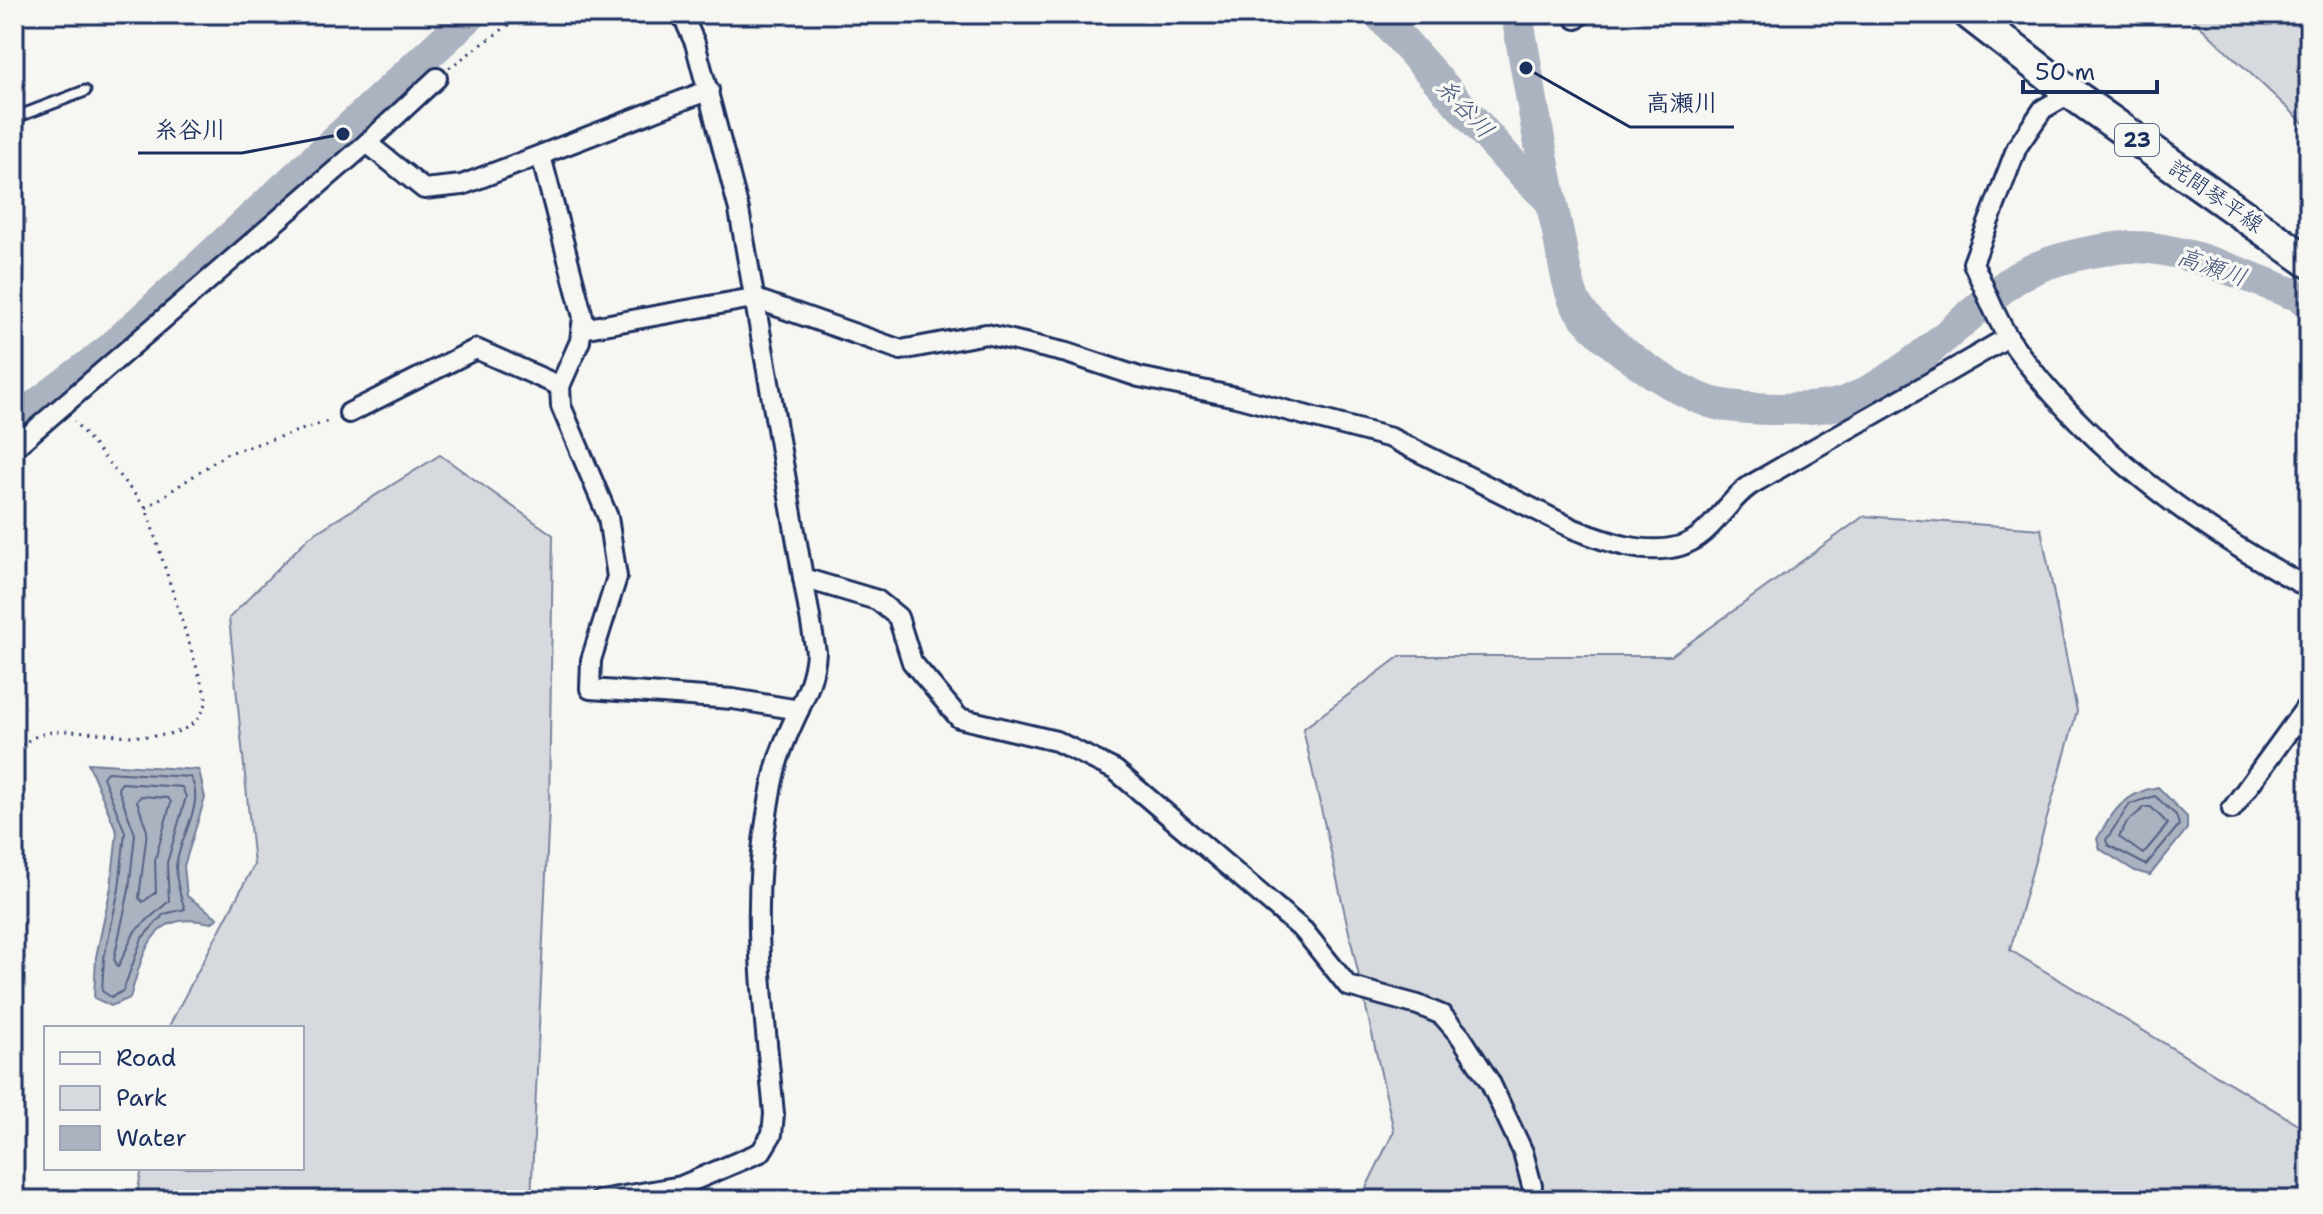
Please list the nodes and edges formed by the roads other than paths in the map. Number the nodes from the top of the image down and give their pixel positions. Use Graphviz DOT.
graph roads {
  1 [pos="682,14"];
  2 [pos="1574,14"];
  3 [pos="1581,14"];
  4 [pos="1969,14"];
  5 [pos="437,78"];
  6 [pos="709,90"];
  7 [pos="85,91"];
  8 [pos="2071,93"];
  9 [pos="14,118"];
  10 [pos="367,143"];
  11 [pos="541,156"];
  12 [pos="2309,262"];
  13 [pos="753,298"];
  14 [pos="582,329"];
  15 [pos="2008,337"];
  16 [pos="560,386"];
  17 [pos="349,413"];
  18 [pos="14,448"];
  19 [pos="803,578"];
  20 [pos="2309,588"];
  21 [pos="2309,703"];
  22 [pos="799,710"];
  23 [pos="2232,809"];
  24 [pos="1532,1186"];
  25 [pos="600,1200"];
  1 -- 6 [label="street"];
  2 -- 3 [label="street"];
  4 -- 8 [label="main road, 詫間琴平線 / 23"];
  5 -- 10 [label="street"];
  6 -- 11 [label="street"];
  6 -- 13 [label="street"];
  7 -- 9 [label="lane"];
  8 -- 12 [label="main road, 詫間琴平線 / 23"];
  8 -- 15 [label="street"];
  10 -- 11 [label="street"];
  10 -- 18 [label="street"];
  11 -- 14 [label="street"];
  13 -- 14 [label="street"];
  13 -- 15 [label="street"];
  13 -- 19 [label="street"];
  14 -- 16 [label="street"];
  15 -- 20 [label="street"];
  16 -- 17 [label="street"];
  16 -- 22 [label="street"];
  19 -- 22 [label="street"];
  19 -- 24 [label="street"];
  21 -- 23 [label="street"];
  22 -- 25 [label="street"];
}
